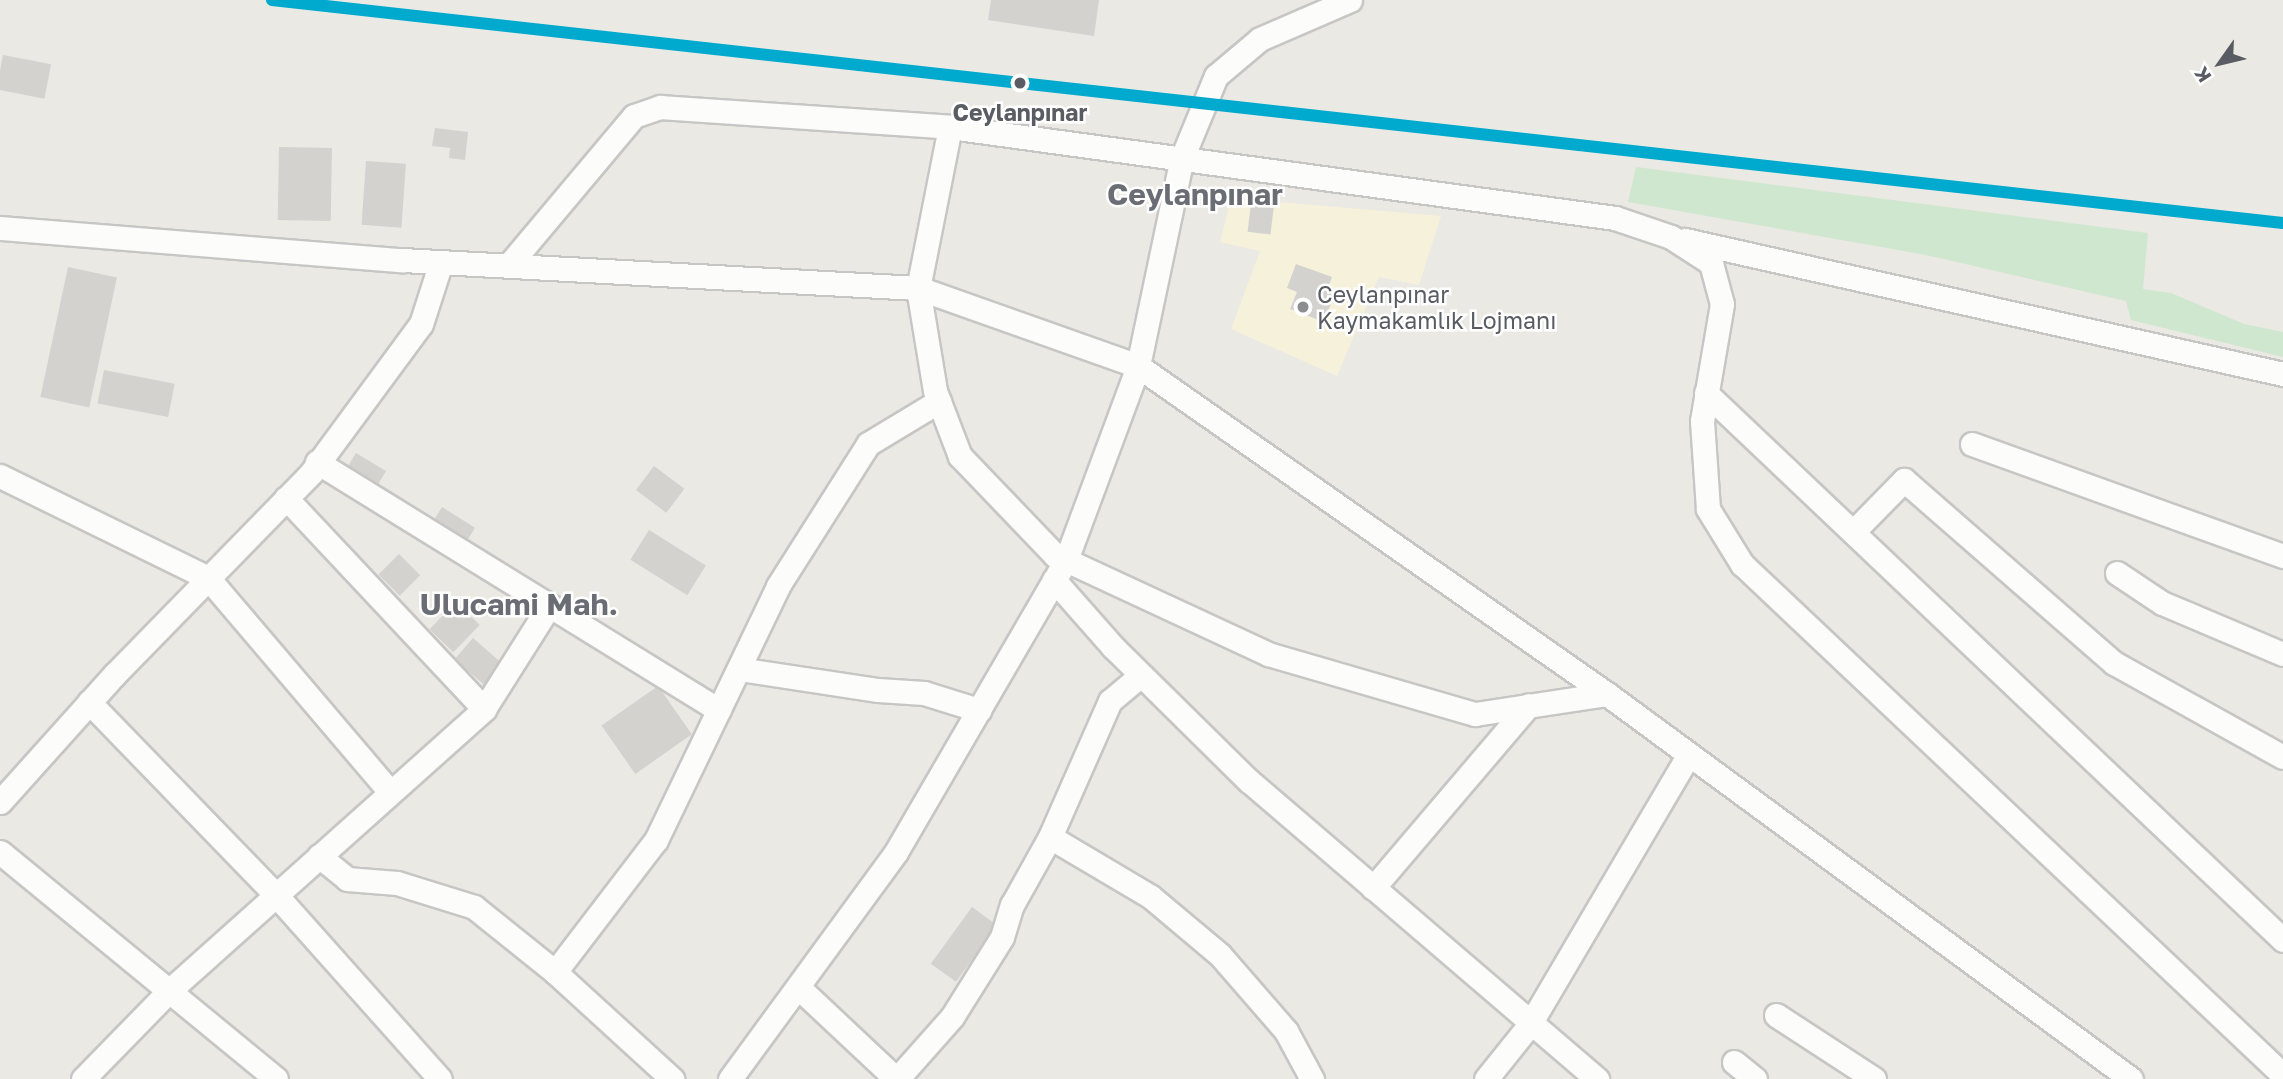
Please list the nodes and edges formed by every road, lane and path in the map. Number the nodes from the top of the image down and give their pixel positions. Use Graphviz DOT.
graph roads {
  1 [pos="1350,0"];
  2 [pos="950,127"];
  3 [pos="1182,158"];
  4 [pos="0,228"];
  5 [pos="1671,237"];
  6 [pos="441,262"];
  7 [pos="508,266"];
  8 [pos="918,288"];
  9 [pos="1138,366"];
  10 [pos="2283,373"];
  11 [pos="1706,393"];
  12 [pos="939,401"];
  13 [pos="1972,444"];
  14 [pos="317,463"];
  15 [pos="0,476"];
  16 [pos="286,498"];
  17 [pos="1853,532"];
  18 [pos="2283,556"];
  19 [pos="1060,570"];
  20 [pos="2117,573"];
  21 [pos="208,578"];
  22 [pos="549,606"];
  23 [pos="2283,653"];
  24 [pos="738,669"];
  25 [pos="1141,675"];
  26 [pos="1607,694"];
  27 [pos="89,702"];
  28 [pos="1529,705"];
  29 [pos="484,709"];
  30 [pos="719,710"];
  31 [pos="979,710"];
  32 [pos="1689,754"];
  33 [pos="2283,757"];
  34 [pos="390,792"];
  35 [pos="0,802"];
  36 [pos="1050,837"];
  37 [pos="0,852"];
  38 [pos="318,856"];
  39 [pos="1373,888"];
  40 [pos="276,895"];
  41 [pos="2283,940"];
  42 [pos="555,972"];
  43 [pos="798,987"];
  44 [pos="169,991"];
  45 [pos="1776,1015"];
  46 [pos="1530,1024"];
  47 [pos="1734,1062"];
  48 [pos="2283,1075"];
  49 [pos="83,1079"];
  50 [pos="276,1079"];
  51 [pos="440,1079"];
  52 [pos="671,1079"];
  53 [pos="730,1079"];
  54 [pos="896,1079"];
  55 [pos="1312,1079"];
  56 [pos="1486,1079"];
  57 [pos="1597,1079"];
  58 [pos="1755,1079"];
  59 [pos="1874,1079"];
  60 [pos="2131,1079"];
  1 -- 3 [label="street"];
  2 -- 3 [label="street"];
  2 -- 7 [label="street"];
  2 -- 8 [label="street"];
  3 -- 5 [label="street"];
  3 -- 9 [label="street"];
  4 -- 6 [label="street"];
  5 -- 10 [label="street"];
  5 -- 11 [label="street"];
  6 -- 7 [label="street"];
  6 -- 14 [label="street"];
  7 -- 8 [label="street"];
  8 -- 9 [label="street"];
  8 -- 12 [label="street"];
  9 -- 19 [label="street"];
  9 -- 26 [label="street"];
  11 -- 17 [label="street"];
  11 -- 48 [label="street"];
  12 -- 19 [label="street"];
  12 -- 24 [label="street"];
  13 -- 18 [label="street"];
  14 -- 16 [label="street"];
  14 -- 22 [label="street"];
  15 -- 21 [label="street"];
  16 -- 21 [label="street"];
  16 -- 29 [label="street"];
  17 -- 33 [label="street"];
  17 -- 41 [label="street"];
  19 -- 25 [label="street"];
  19 -- 28 [label="street"];
  19 -- 31 [label="street"];
  20 -- 23 [label="street"];
  21 -- 27 [label="street"];
  21 -- 34 [label="street"];
  22 -- 29 [label="street"];
  22 -- 30 [label="street"];
  24 -- 30 [label="street"];
  24 -- 31 [label="street"];
  25 -- 36 [label="street"];
  25 -- 39 [label="street"];
  26 -- 28 [label="street"];
  26 -- 32 [label="street"];
  27 -- 35 [label="street"];
  27 -- 40 [label="street"];
  28 -- 39 [label="street"];
  29 -- 34 [label="street"];
  30 -- 42 [label="street"];
  31 -- 43 [label="street"];
  32 -- 46 [label="street"];
  32 -- 60 [label="street"];
  34 -- 38 [label="street"];
  36 -- 54 [label="street"];
  36 -- 55 [label="street"];
  37 -- 44 [label="street"];
  38 -- 40 [label="street"];
  38 -- 42 [label="street"];
  39 -- 46 [label="street"];
  40 -- 44 [label="street"];
  40 -- 51 [label="street"];
  42 -- 52 [label="street"];
  43 -- 53 [label="street"];
  43 -- 54 [label="street"];
  44 -- 49 [label="street"];
  44 -- 50 [label="street"];
  45 -- 59 [label="street"];
  46 -- 56 [label="street"];
  46 -- 57 [label="street"];
  47 -- 58 [label="street"];
}
